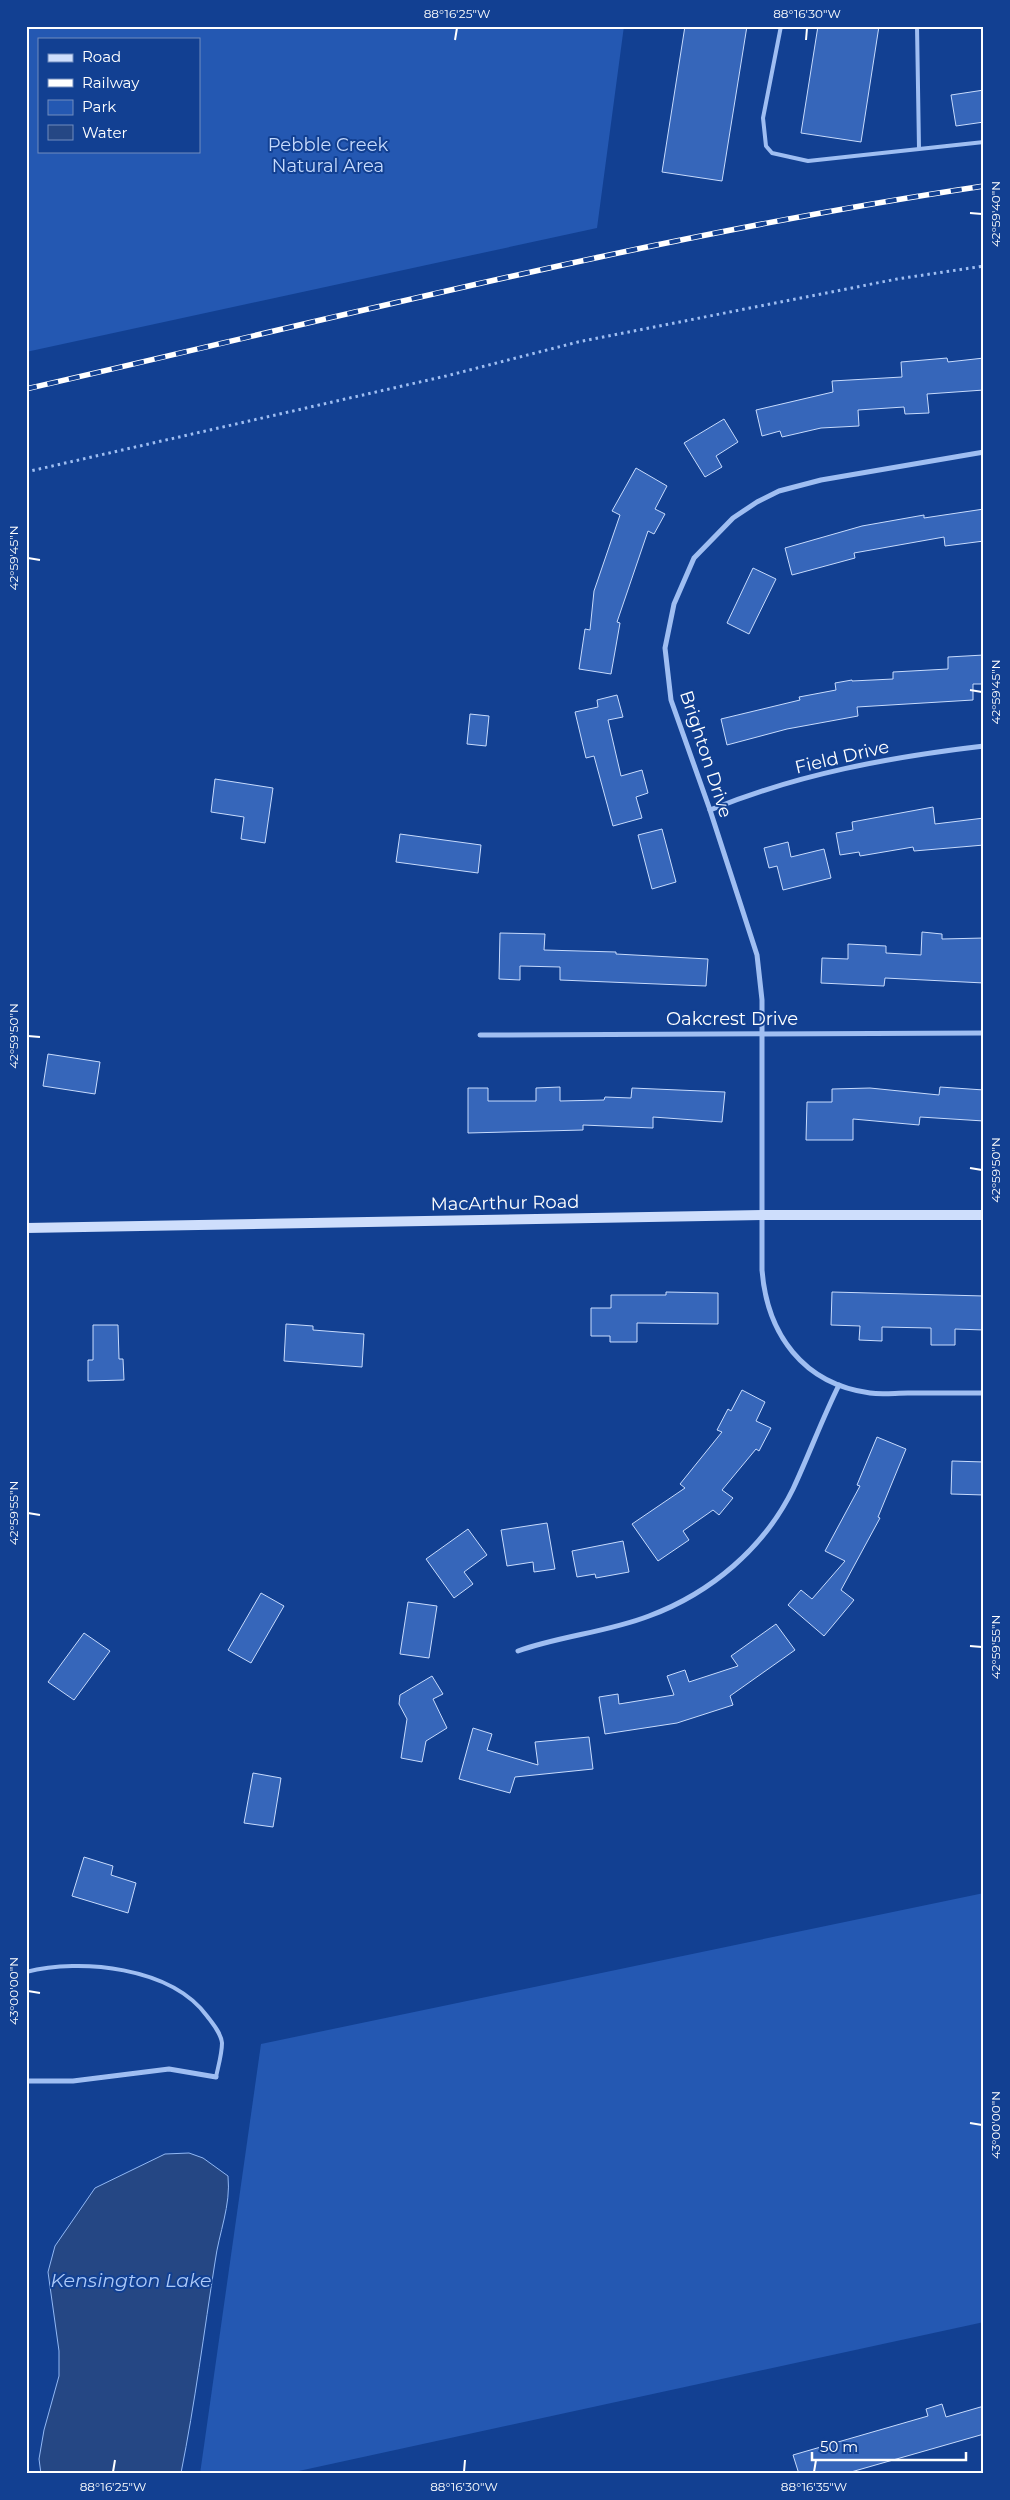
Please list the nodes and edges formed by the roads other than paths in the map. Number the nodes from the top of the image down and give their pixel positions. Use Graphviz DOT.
graph roads {
  1 [pos="781,26"];
  2 [pos="917,26"];
  3 [pos="984,142"];
  4 [pos="919,148"];
  5 [pos="984,452"];
  6 [pos="984,746"];
  7 [pos="710,810"];
  8 [pos="762,1032"];
  9 [pos="984,1033"];
  10 [pos="480,1035"];
  11 [pos="984,1214"];
  12 [pos="762,1215"];
  13 [pos="26,1228"];
  14 [pos="838,1385"];
  15 [pos="984,1393"];
  16 [pos="518,1651"];
  17 [pos="26,1972"];
  18 [pos="216,2077"];
  19 [pos="26,2081"];
  1 -- 4 [label="lane"];
  2 -- 4 [label="lane"];
  3 -- 4 [label="lane"];
  5 -- 7 [label="street, Brighton Drive"];
  6 -- 7 [label="street, Field Drive"];
  7 -- 8 [label="street, Brighton Drive"];
  8 -- 9 [label="street, Oakcrest Drive"];
  8 -- 10 [label="street, Oakcrest Drive"];
  8 -- 12 [label="street, Brighton Drive"];
  11 -- 12 [label="street, MacArthur Road"];
  12 -- 13 [label="street, MacArthur Road"];
  12 -- 14 [label="street, Brighton Drive"];
  14 -- 15 [label="street, Brighton Drive"];
  14 -- 16 [label="street"];
  17 -- 18 [label="lane"];
  18 -- 19 [label="street"];
}
